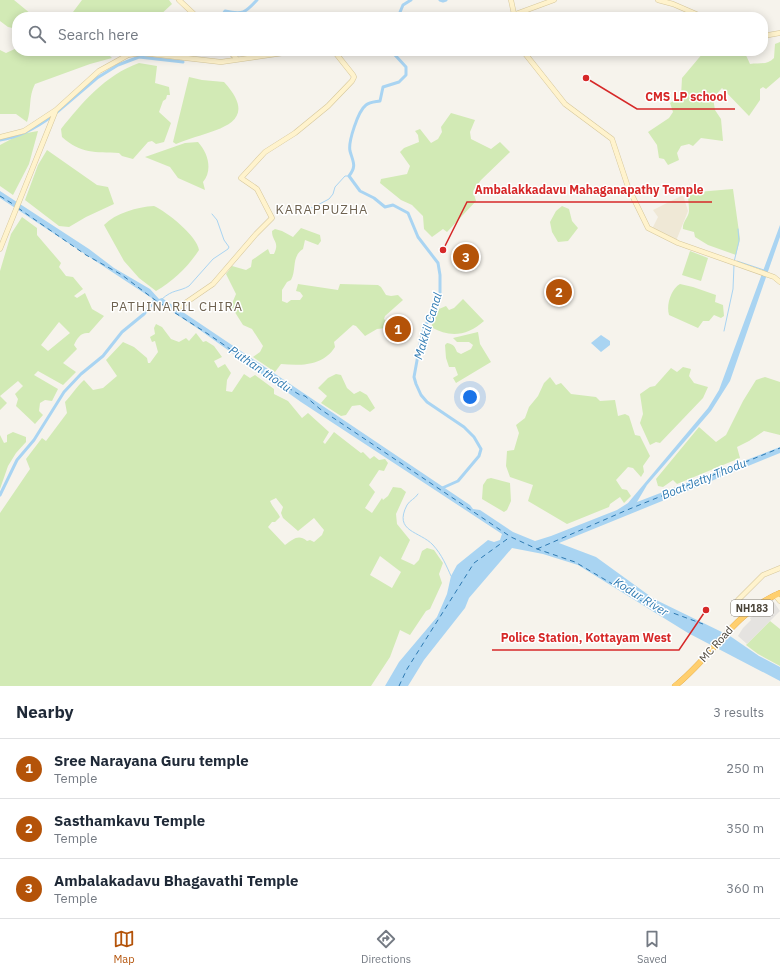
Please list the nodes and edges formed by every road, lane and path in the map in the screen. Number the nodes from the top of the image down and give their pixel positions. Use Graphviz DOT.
graph roads {
  1 [pos="179,0"];
  2 [pos="511,0"];
  3 [pos="554,0"];
  4 [pos="658,0"];
  5 [pos="192,12"];
  6 [pos="514,12"];
  7 [pos="520,12"];
  8 [pos="691,12"];
  9 [pos="780,33"];
  10 [pos="768,35"];
  11 [pos="128,56"];
  12 [pos="166,56"];
  13 [pos="233,56"];
  14 [pos="259,56"];
  15 [pos="338,56"];
  16 [pos="527,56"];
  17 [pos="236,59"];
  18 [pos="56,110"];
  19 [pos="0,137"];
  20 [pos="1,246"];
  21 [pos="780,282"];
  22 [pos="178,308"];
  23 [pos="780,568"];
  24 [pos="777,594"];
  25 [pos="780,601"];
  26 [pos="747,612"];
  27 [pos="675,686"];
  1 -- 5 [label="main road"];
  2 -- 6 [label="main road"];
  3 -- 7 [label="main road"];
  4 -- 8 [label="main road"];
  9 -- 10 [label="main road"];
  11 -- 18 [label="main road"];
  12 -- 17 [label="main road"];
  13 -- 17 [label="main road"];
  14 -- 17 [label="main road"];
  15 -- 22 [label="main road"];
  16 -- 21 [label="main road"];
  18 -- 19 [label="main road"];
  18 -- 20 [label="main road"];
  23 -- 26 [label="main road"];
  24 -- 25 [label="main road"];
  24 -- 26 [label="highway, MC Road / NH183"];
  26 -- 27 [label="highway, MC Road / NH183"];
}
